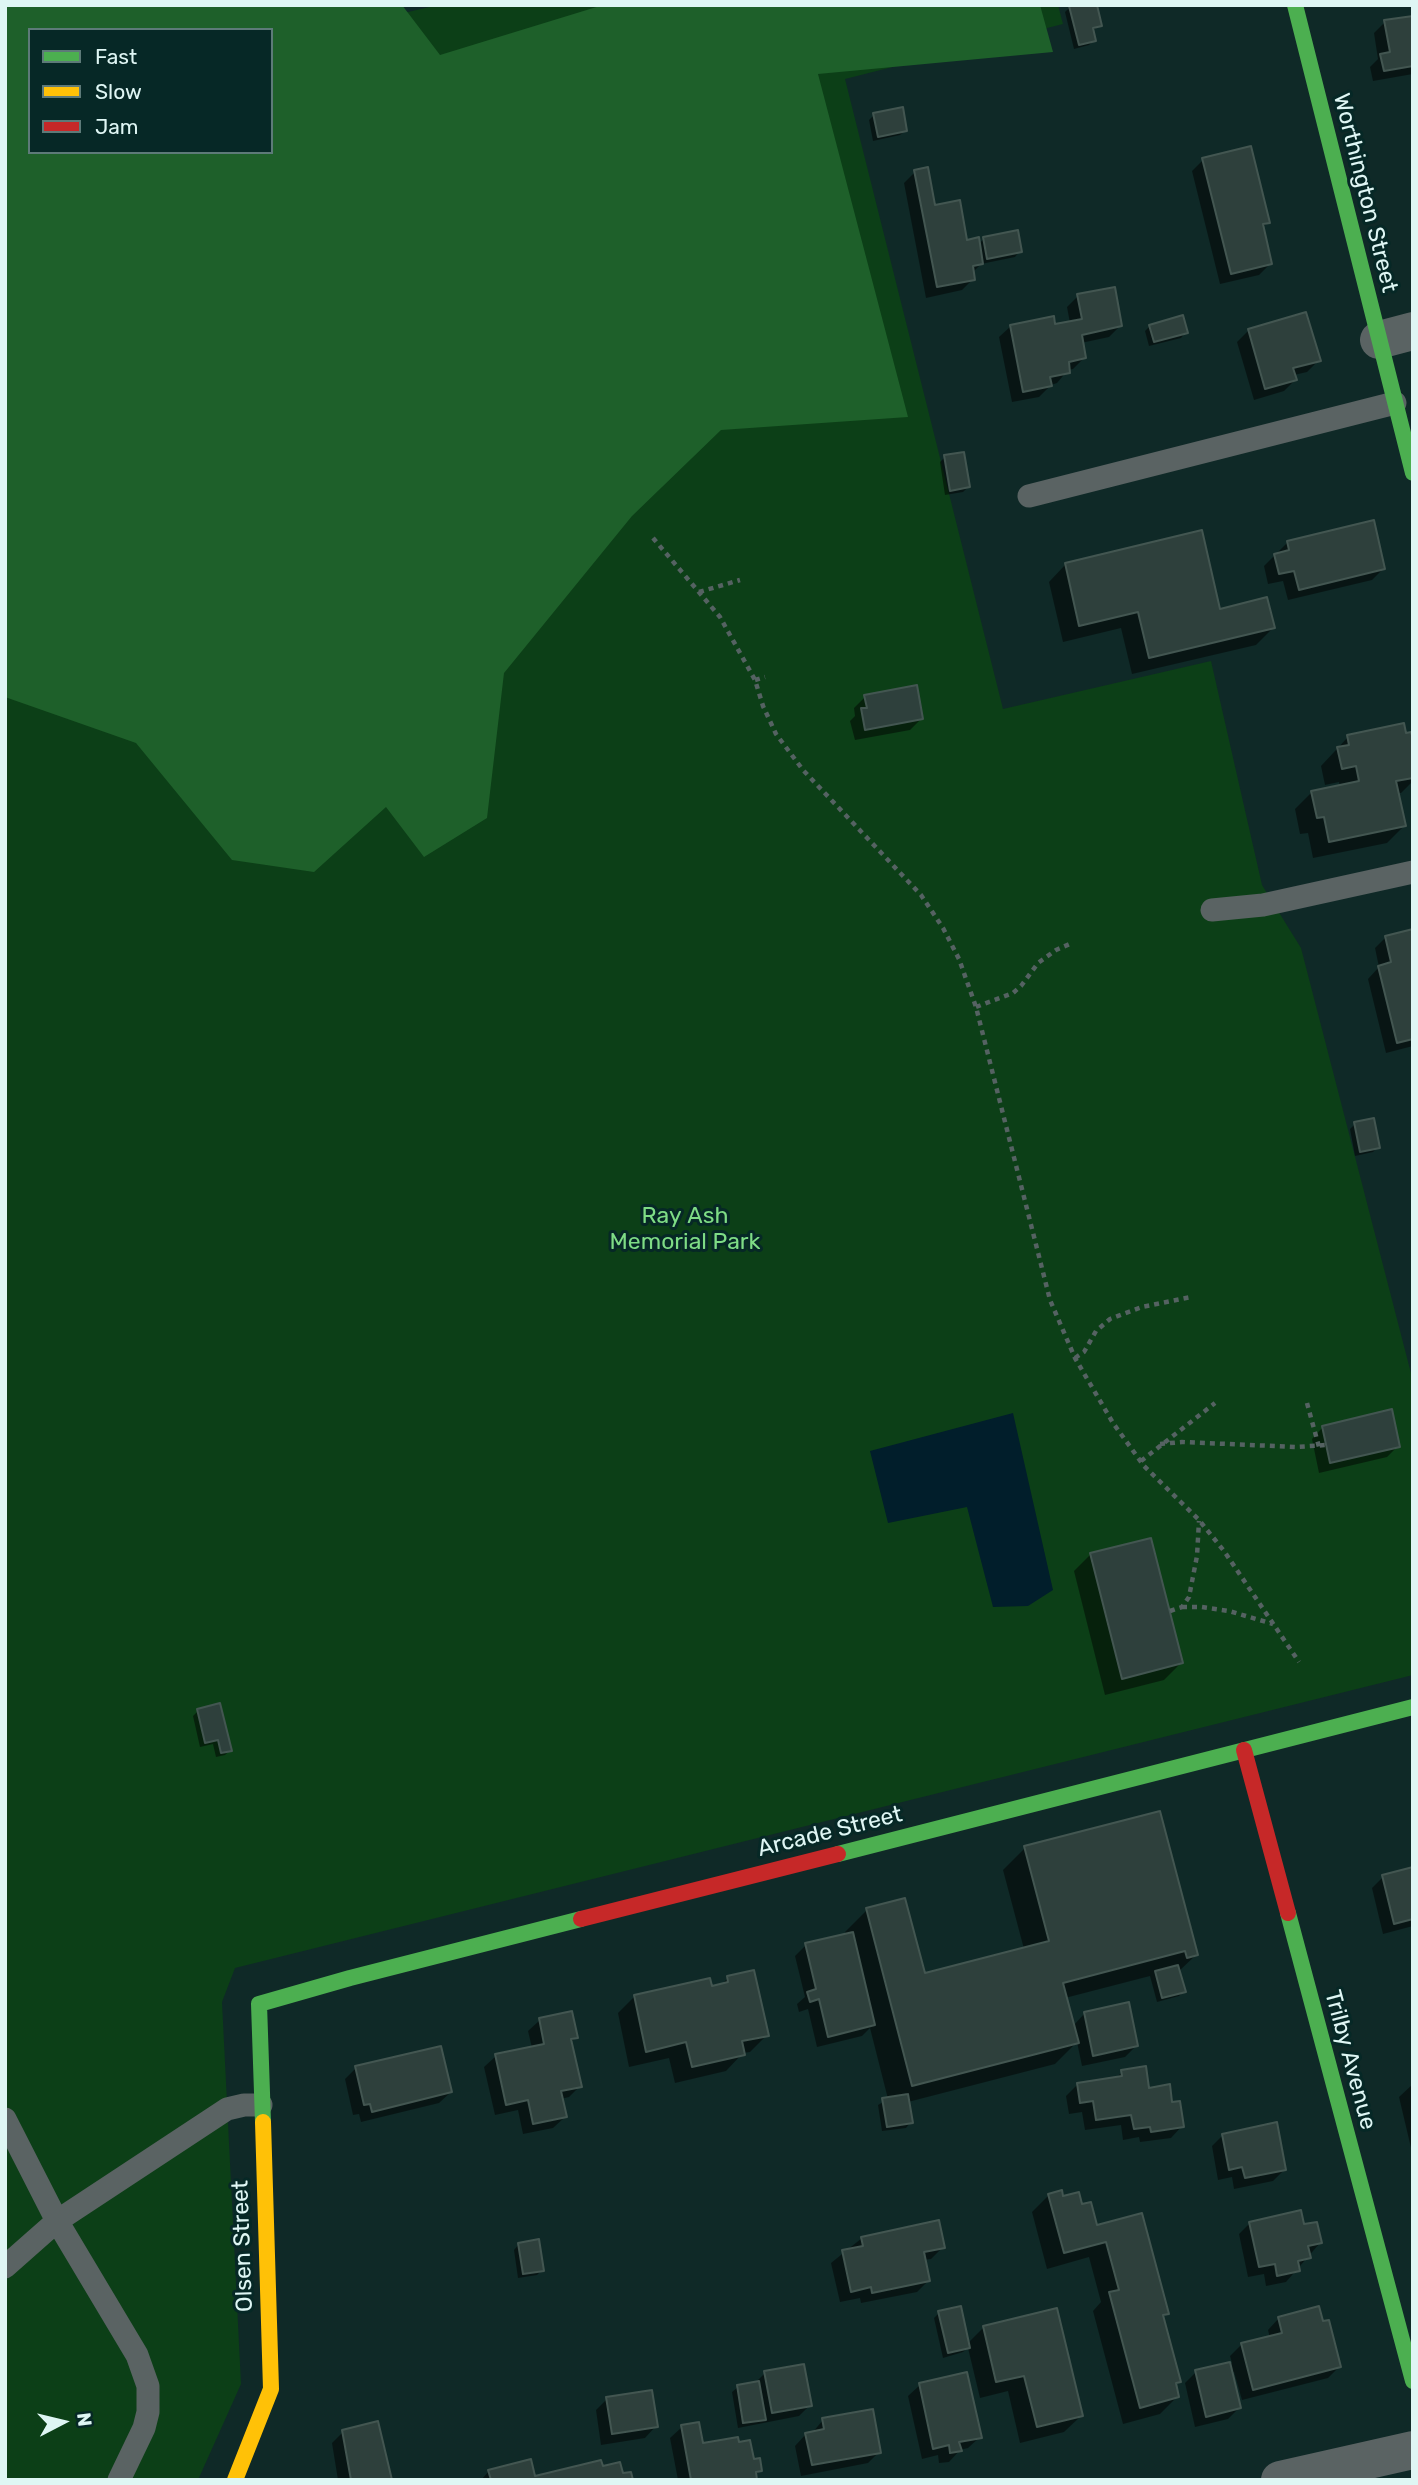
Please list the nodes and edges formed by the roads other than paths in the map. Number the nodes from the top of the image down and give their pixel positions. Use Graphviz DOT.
graph roads {
  1 [pos="1295,5"];
  2 [pos="1396,335"];
  3 [pos="1395,403"];
  4 [pos="1413,473"];
  5 [pos="1029,496"];
  6 [pos="1413,872"];
  7 [pos="1212,910"];
  8 [pos="1413,1707"];
  9 [pos="1244,1750"];
  10 [pos="259,2004"];
  11 [pos="261,2105"];
  12 [pos="5,2119"];
  13 [pos="57,2221"];
  14 [pos="5,2267"];
  15 [pos="1413,2381"];
  16 [pos="1413,2450"];
  17 [pos="119,2480"];
  18 [pos="235,2480"];
  19 [pos="1280,2480"];
  1 -- 2 [label="street, Worthington Street"];
  2 -- 3 [label="street, Worthington Street"];
  3 -- 4 [label="street, Worthington Street"];
  3 -- 5 [label="lane"];
  6 -- 7 [label="lane"];
  8 -- 9 [label="street, Arcade Street"];
  9 -- 10 [label="street, Arcade Street"];
  9 -- 15 [label="street, Trilby Avenue"];
  10 -- 11 [label="street, Olsen Street"];
  11 -- 13 [label="lane"];
  11 -- 18 [label="street, Olsen Street"];
  12 -- 13 [label="lane"];
  13 -- 14 [label="lane"];
  13 -- 17 [label="lane"];
  16 -- 19 [label="street"];
}
